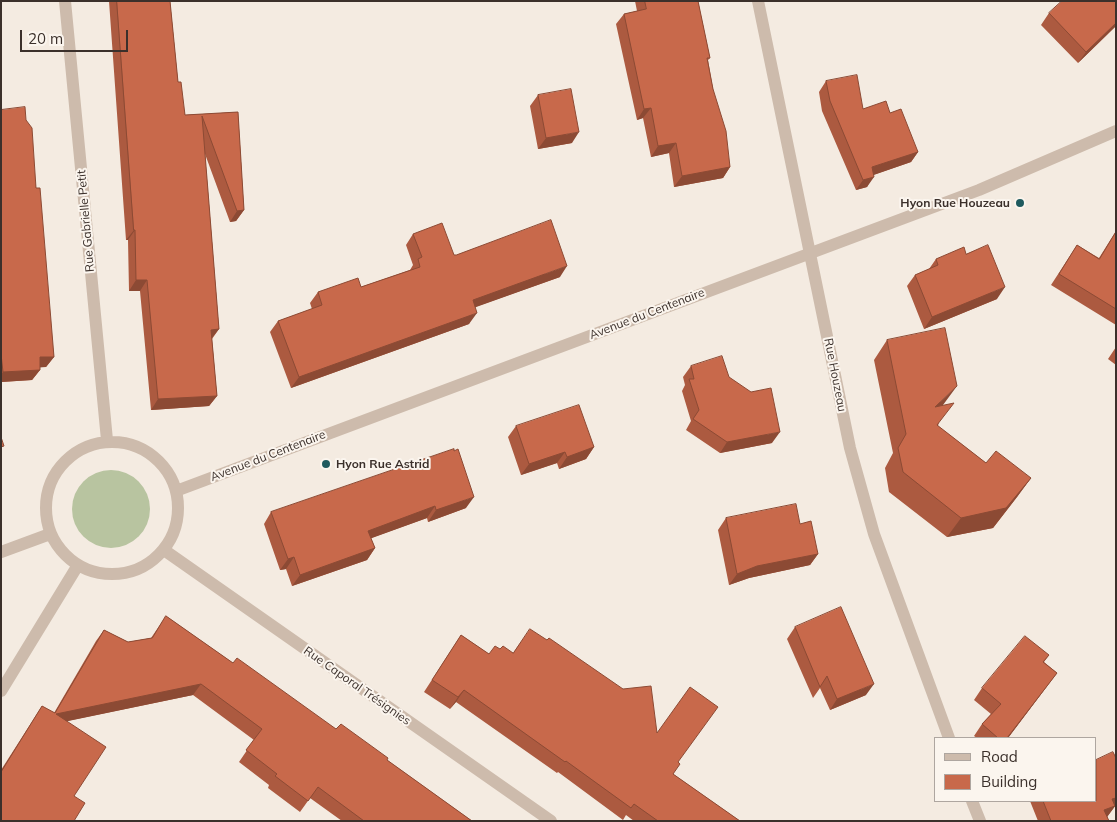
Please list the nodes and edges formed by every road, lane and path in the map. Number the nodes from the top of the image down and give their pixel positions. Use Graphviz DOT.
graph roads {
  1 [pos="65,1"];
  2 [pos="758,1"];
  3 [pos="1116,131"];
  4 [pos="811,252"];
  5 [pos="107,440"];
  6 [pos="176,491"];
  7 [pos="50,534"];
  8 [pos="164,550"];
  9 [pos="1,552"];
  10 [pos="78,565"];
  11 [pos="1,691"];
  12 [pos="949,737"];
  13 [pos="972,802"];
  14 [pos="551,821"];
  15 [pos="980,821"];
  1 -- 5 [label="street, Rue Gabrielle Petit"];
  2 -- 4 [label="street, Rue Houzeau"];
  3 -- 4 [label="street, Avenue du Centenaire"];
  4 -- 6 [label="street, Avenue du Centenaire"];
  4 -- 12 [label="street, Rue Houzeau"];
  5 -- 6 [label="street"];
  5 -- 7 [label="street"];
  6 -- 8 [label="street"];
  7 -- 9 [label="street"];
  7 -- 10 [label="street"];
  8 -- 10 [label="street"];
  8 -- 14 [label="street, Rue Caporal Trésignies"];
  10 -- 11 [label="street"];
  13 -- 15 [label="street"];
}
